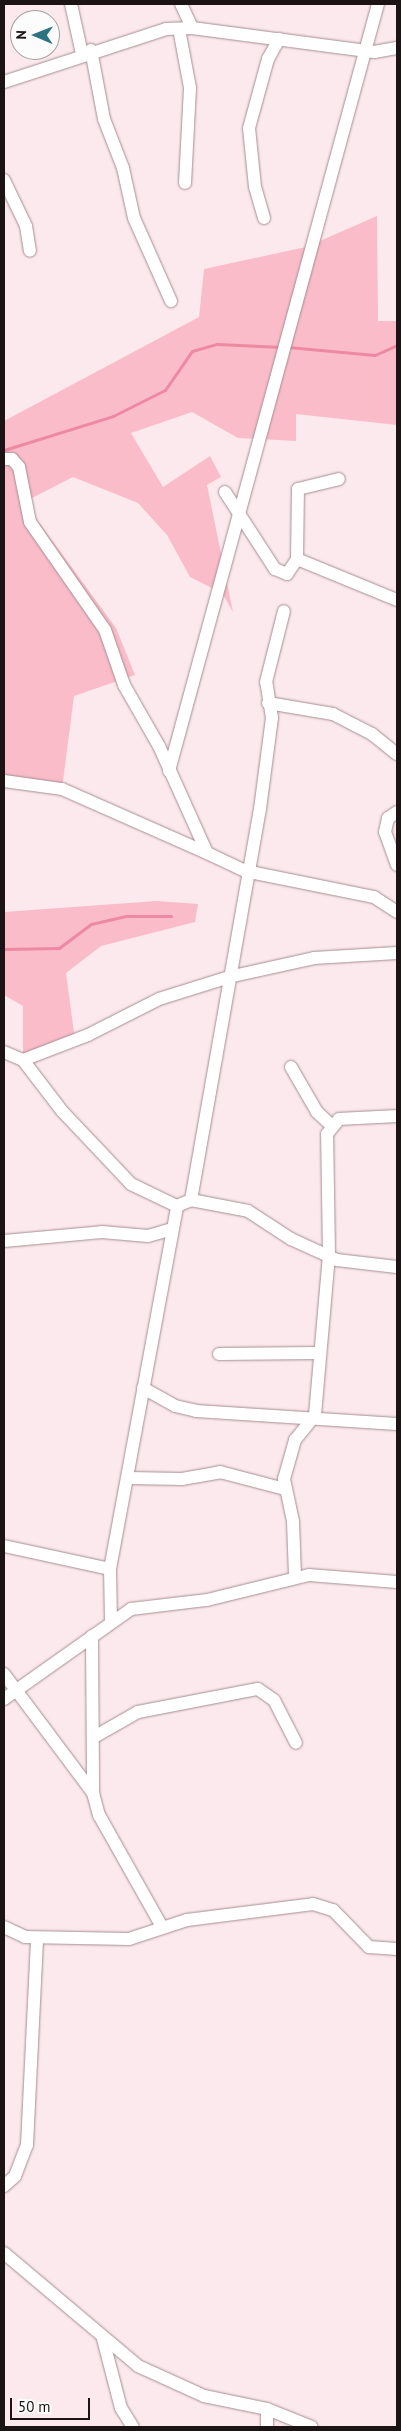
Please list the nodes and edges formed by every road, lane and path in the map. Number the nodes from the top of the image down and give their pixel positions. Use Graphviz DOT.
graph roads {
  1 [pos="70,4"];
  2 [pos="181,4"];
  3 [pos="378,4"];
  4 [pos="185,28"];
  5 [pos="279,39"];
  6 [pos="397,48"];
  7 [pos="365,50"];
  8 [pos="86,52"];
  9 [pos="4,82"];
  10 [pos="4,180"];
  11 [pos="185,183"];
  12 [pos="264,218"];
  13 [pos="30,252"];
  14 [pos="170,301"];
  15 [pos="4,459"];
  16 [pos="339,480"];
  17 [pos="225,492"];
  18 [pos="240,514"];
  19 [pos="297,559"];
  20 [pos="397,600"];
  21 [pos="284,611"];
  22 [pos="268,703"];
  23 [pos="397,754"];
  24 [pos="170,771"];
  25 [pos="4,781"];
  26 [pos="397,812"];
  27 [pos="207,853"];
  28 [pos="397,865"];
  29 [pos="245,871"];
  30 [pos="397,912"];
  31 [pos="397,952"];
  32 [pos="233,976"];
  33 [pos="4,1052"];
  34 [pos="23,1060"];
  35 [pos="291,1067"];
  36 [pos="397,1116"];
  37 [pos="331,1125"];
  38 [pos="191,1200"];
  39 [pos="177,1206"];
  40 [pos="172,1229"];
  41 [pos="4,1241"];
  42 [pos="329,1255"];
  43 [pos="397,1267"];
  44 [pos="317,1353"];
  45 [pos="219,1354"];
  46 [pos="143,1388"];
  47 [pos="314,1416"];
  48 [pos="397,1424"];
  49 [pos="129,1478"];
  50 [pos="285,1489"];
  51 [pos="4,1546"];
  52 [pos="110,1569"];
  53 [pos="295,1576"];
  54 [pos="397,1582"];
  55 [pos="111,1621"];
  56 [pos="92,1636"];
  57 [pos="4,1661"];
  58 [pos="11,1681"];
  59 [pos="4,1699"];
  60 [pos="94,1737"];
  61 [pos="296,1742"];
  62 [pos="93,1793"];
  63 [pos="4,1927"];
  64 [pos="162,1927"];
  65 [pos="37,1938"];
  66 [pos="397,1949"];
  67 [pos="4,2186"];
  68 [pos="4,2253"];
  69 [pos="103,2339"];
  70 [pos="267,2408"];
  71 [pos="133,2427"];
  72 [pos="268,2427"];
  73 [pos="312,2427"];
  1 -- 8 [label="street"];
  2 -- 4 [label="street"];
  3 -- 7 [label="street"];
  4 -- 5 [label="street"];
  4 -- 8 [label="street"];
  4 -- 11 [label="street"];
  5 -- 7 [label="street"];
  5 -- 12 [label="street"];
  6 -- 7 [label="street"];
  7 -- 18 [label="street"];
  8 -- 9 [label="street"];
  8 -- 14 [label="street"];
  10 -- 13 [label="street"];
  15 -- 24 [label="street"];
  16 -- 19 [label="street"];
  17 -- 18 [label="street"];
  18 -- 19 [label="street"];
  18 -- 24 [label="street"];
  19 -- 20 [label="street"];
  21 -- 22 [label="street"];
  22 -- 23 [label="street"];
  22 -- 29 [label="street"];
  24 -- 27 [label="street"];
  25 -- 27 [label="street"];
  26 -- 28 [label="street"];
  27 -- 29 [label="street"];
  29 -- 30 [label="street"];
  29 -- 32 [label="street"];
  31 -- 32 [label="street"];
  32 -- 34 [label="street"];
  32 -- 38 [label="street"];
  33 -- 34 [label="street"];
  34 -- 39 [label="street"];
  35 -- 37 [label="street"];
  36 -- 37 [label="street"];
  37 -- 42 [label="street"];
  38 -- 39 [label="street"];
  38 -- 42 [label="street"];
  39 -- 40 [label="street"];
  40 -- 41 [label="street"];
  40 -- 46 [label="street"];
  42 -- 43 [label="street"];
  42 -- 44 [label="street"];
  44 -- 45 [label="street"];
  44 -- 47 [label="street"];
  46 -- 47 [label="street"];
  46 -- 49 [label="street"];
  47 -- 48 [label="street"];
  47 -- 50 [label="street"];
  49 -- 50 [label="street"];
  49 -- 52 [label="street"];
  50 -- 53 [label="street"];
  51 -- 52 [label="street"];
  52 -- 55 [label="street"];
  53 -- 54 [label="street"];
  53 -- 55 [label="street"];
  55 -- 56 [label="street"];
  56 -- 58 [label="street"];
  56 -- 60 [label="street"];
  57 -- 58 [label="street"];
  58 -- 59 [label="street"];
  58 -- 62 [label="street"];
  60 -- 61 [label="street"];
  60 -- 62 [label="street"];
  62 -- 64 [label="street"];
  63 -- 65 [label="street"];
  64 -- 65 [label="street"];
  64 -- 66 [label="street"];
  65 -- 67 [label="street"];
  68 -- 69 [label="street"];
  69 -- 70 [label="street"];
  69 -- 71 [label="street"];
  70 -- 72 [label="street"];
  70 -- 73 [label="street"];
}
